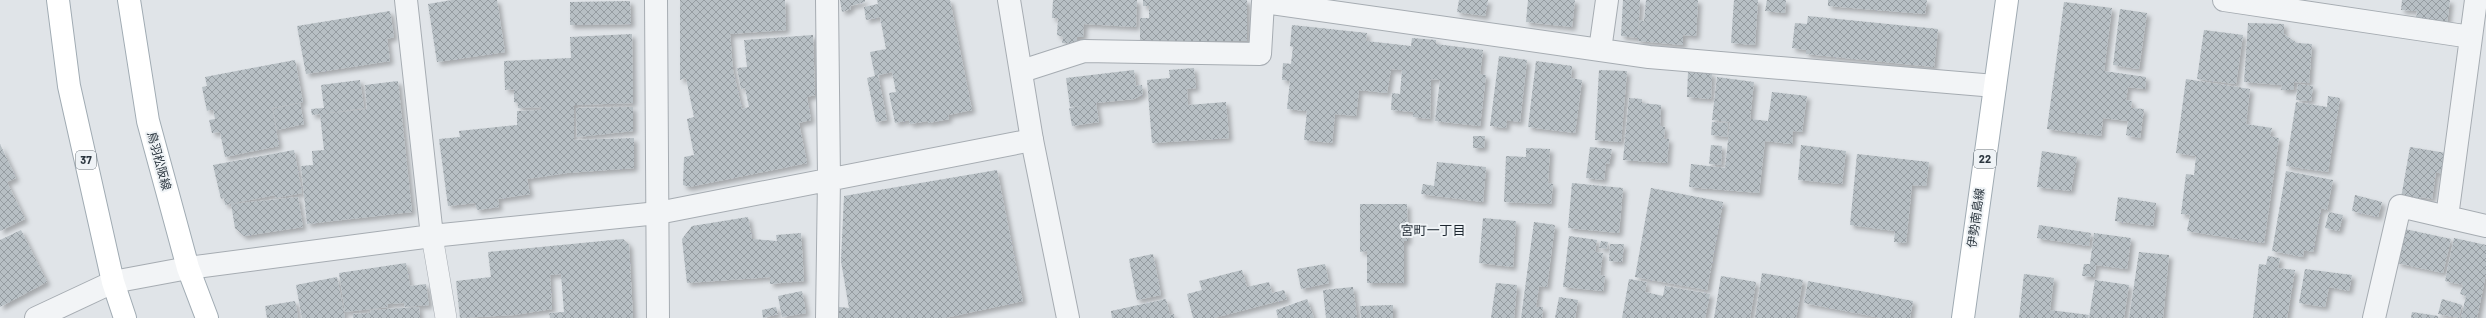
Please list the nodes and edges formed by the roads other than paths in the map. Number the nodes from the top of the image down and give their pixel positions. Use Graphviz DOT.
graph roads {
  1 [pos="58,0"];
  2 [pos="129,0"];
  3 [pos="406,0"];
  4 [pos="656,0"];
  5 [pos="827,0"];
  6 [pos="1009,0"];
  7 [pos="1607,0"];
  8 [pos="2007,0"];
  9 [pos="2224,0"];
  10 [pos="2476,0"];
  11 [pos="2302,6"];
  12 [pos="2471,37"];
  13 [pos="1600,50"];
  14 [pos="1022,71"];
  15 [pos="1995,86"];
  16 [pos="1032,140"];
  17 [pos="829,179"];
  18 [pos="658,213"];
  19 [pos="2447,217"];
  20 [pos="2486,226"];
  21 [pos="432,236"];
  22 [pos="188,268"];
  23 [pos="113,282"];
  24 [pos="36,318"];
  25 [pos="125,318"];
  26 [pos="207,318"];
  27 [pos="446,318"];
  28 [pos="658,318"];
  29 [pos="827,318"];
  30 [pos="1068,318"];
  31 [pos="1962,318"];
  32 [pos="2374,318"];
  1 -- 23 [label="main road, 37"];
  2 -- 22 [label="main road, 鳥羽松阪線"];
  3 -- 21 [label="street"];
  4 -- 18 [label="street"];
  5 -- 17 [label="street"];
  6 -- 14 [label="street"];
  7 -- 13 [label="street"];
  8 -- 15 [label="main road, 伊勢南島線 / 22"];
  9 -- 11 [label="street"];
  10 -- 12 [label="street"];
  11 -- 12 [label="street"];
  12 -- 19 [label="street"];
  13 -- 14 [label="street"];
  13 -- 15 [label="street"];
  14 -- 16 [label="street"];
  15 -- 31 [label="main road, 伊勢南島線 / 22"];
  16 -- 17 [label="street"];
  16 -- 30 [label="street"];
  17 -- 18 [label="street"];
  17 -- 29 [label="street"];
  18 -- 21 [label="street"];
  18 -- 28 [label="street"];
  19 -- 20 [label="street"];
  19 -- 32 [label="street"];
  21 -- 22 [label="street"];
  21 -- 27 [label="lane"];
  22 -- 23 [label="street"];
  22 -- 26 [label="main road, 鳥羽松阪線"];
  23 -- 24 [label="street"];
  23 -- 25 [label="main road, 37"];
}
